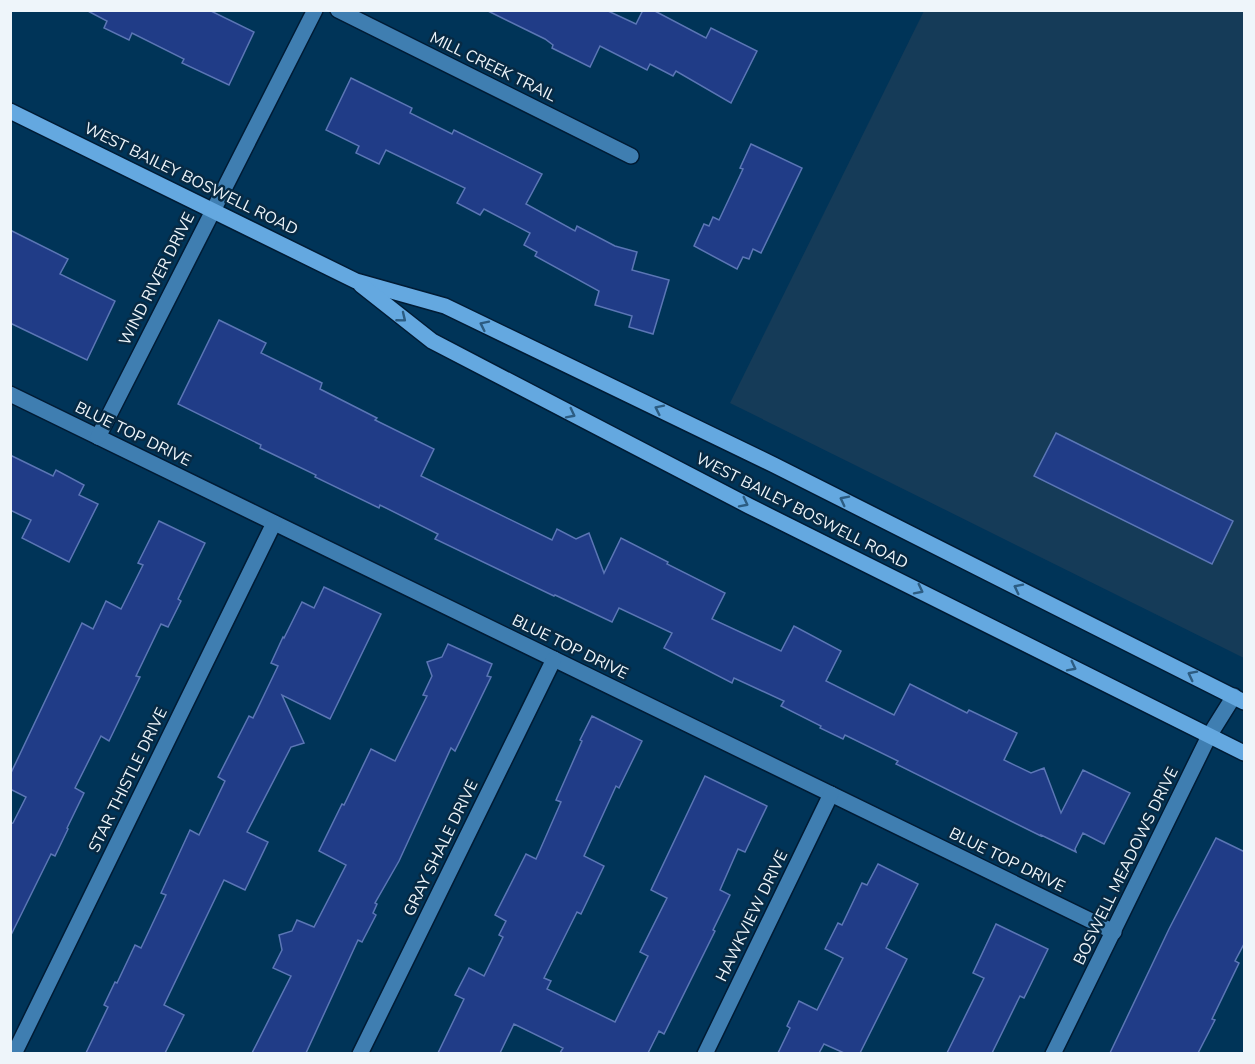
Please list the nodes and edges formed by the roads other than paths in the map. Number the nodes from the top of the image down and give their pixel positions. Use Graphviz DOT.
graph roads {
  1 [pos="315,10"];
  2 [pos="338,10"];
  3 [pos="10,111"];
  4 [pos="632,156"];
  5 [pos="213,209"];
  6 [pos="356,281"];
  7 [pos="10,394"];
  8 [pos="98,436"];
  9 [pos="274,523"];
  10 [pos="554,659"];
  11 [pos="1239,699"];
  12 [pos="1209,736"];
  13 [pos="1245,753"];
  14 [pos="831,794"];
  15 [pos="1114,932"];
  16 [pos="14,1053"];
  17 [pos="360,1053"];
  18 [pos="705,1053"];
  19 [pos="1053,1053"];
  1 -- 5 [label="street, WIND RIVER DRIVE"];
  2 -- 4 [label="street, MILL CREEK TRAIL"];
  3 -- 5 [label="main road, WEST BAILEY BOSWELL ROAD"];
  5 -- 6 [label="main road, WEST BAILEY BOSWELL ROAD"];
  5 -- 8 [label="street, WIND RIVER DRIVE"];
  11 -- 6 [label="main road, WEST BAILEY BOSWELL ROAD, one-way"];
  6 -- 12 [label="main road, WEST BAILEY BOSWELL ROAD, one-way"];
  7 -- 8 [label="street, BLUE TOP DRIVE"];
  8 -- 9 [label="street, BLUE TOP DRIVE"];
  9 -- 10 [label="street, BLUE TOP DRIVE"];
  9 -- 16 [label="street, STAR THISTLE DRIVE"];
  10 -- 14 [label="street, BLUE TOP DRIVE"];
  10 -- 17 [label="street, GRAY SHALE DRIVE"];
  11 -- 12 [label="street, BOSWELL MEADOWS DRIVE"];
  12 -- 13 [label="main road, WEST BAILEY BOSWELL ROAD"];
  12 -- 15 [label="street, BOSWELL MEADOWS DRIVE"];
  14 -- 15 [label="street, BLUE TOP DRIVE"];
  14 -- 18 [label="street, HAWKVIEW DRIVE"];
  15 -- 19 [label="street, BOSWELL MEADOWS DRIVE"];
}
